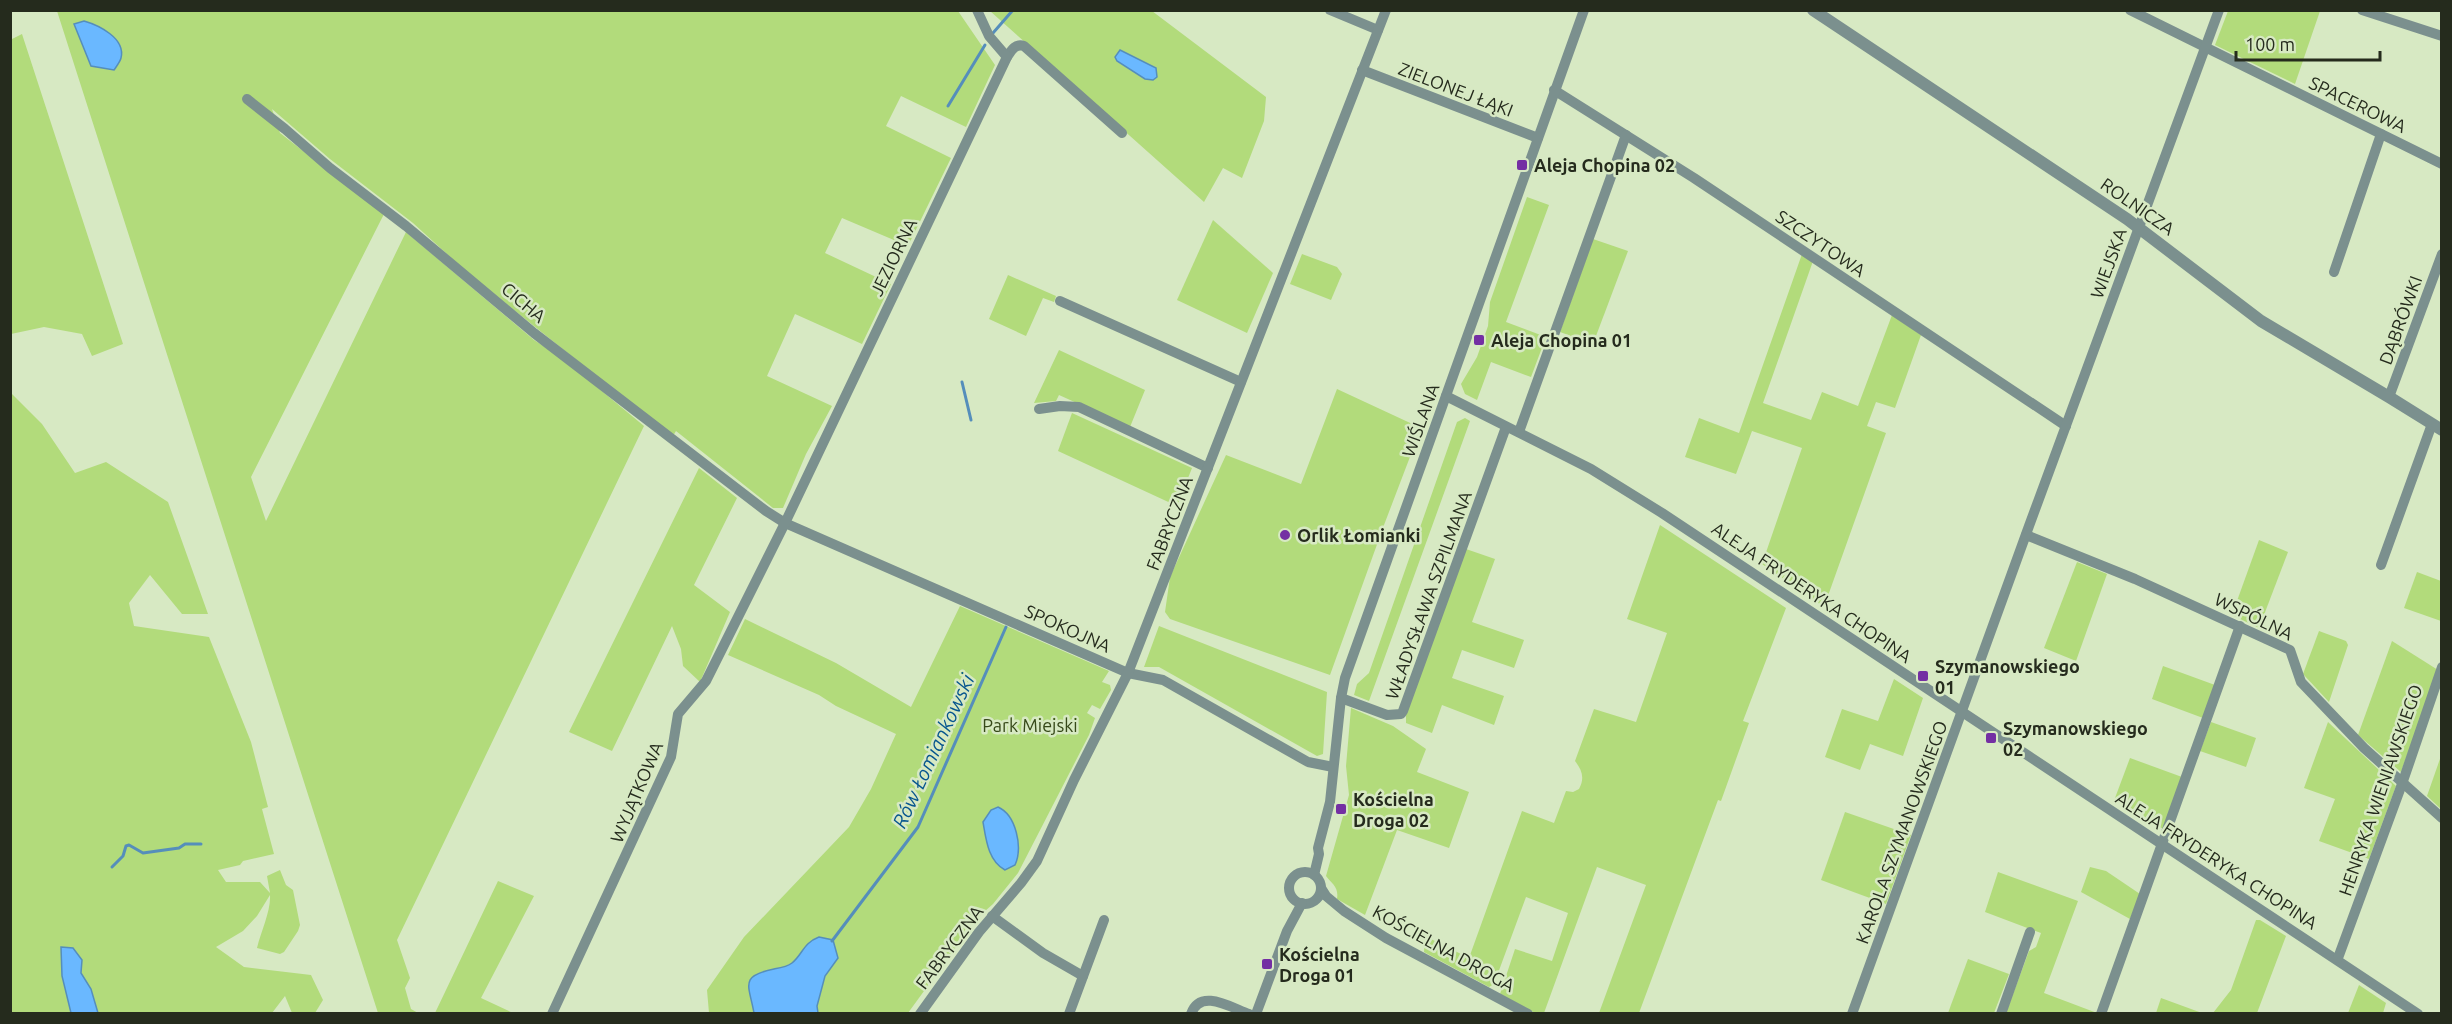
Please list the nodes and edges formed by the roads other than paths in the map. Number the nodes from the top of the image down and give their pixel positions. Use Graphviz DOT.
graph roads {
  1 [pos="977,10"];
  2 [pos="1330,10"];
  3 [pos="1386,10"];
  4 [pos="1584,10"];
  5 [pos="1813,10"];
  6 [pos="2130,10"];
  7 [pos="2219,10"];
  8 [pos="2362,10"];
  9 [pos="1378,30"];
  10 [pos="2442,36"];
  11 [pos="2206,48"];
  12 [pos="1007,57"];
  13 [pos="1362,70"];
  14 [pos="1554,90"];
  15 [pos="247,99"];
  16 [pos="1122,133"];
  17 [pos="2381,134"];
  18 [pos="1626,135"];
  19 [pos="1538,138"];
  20 [pos="2442,164"];
  21 [pos="2139,227"];
  22 [pos="2442,254"];
  23 [pos="2334,272"];
  24 [pos="1060,301"];
  25 [pos="1241,382"];
  26 [pos="1446,396"];
  27 [pos="2389,396"];
  28 [pos="1039,409"];
  29 [pos="2066,426"];
  30 [pos="1506,427"];
  31 [pos="2437,427"];
  32 [pos="1519,432"];
  33 [pos="1208,468"];
  34 [pos="785,523"];
  35 [pos="2026,535"];
  36 [pos="2381,565"];
  37 [pos="2240,627"];
  38 [pos="2442,667"];
  39 [pos="1128,673"];
  40 [pos="1341,698"];
  41 [pos="1963,712"];
  42 [pos="1333,767"];
  43 [pos="2402,784"];
  44 [pos="2442,818"];
  45 [pos="2163,844"];
  46 [pos="1309,873"];
  47 [pos="1321,888"];
  48 [pos="1302,901"];
  49 [pos="1344,911"];
  50 [pos="992,916"];
  51 [pos="1104,920"];
  52 [pos="2030,932"];
  53 [pos="2338,958"];
  54 [pos="1083,976"];
  55 [pos="552,1014"];
  56 [pos="920,1014"];
  57 [pos="1069,1014"];
  58 [pos="1191,1014"];
  59 [pos="1249,1014"];
  60 [pos="1256,1014"];
  61 [pos="1528,1014"];
  62 [pos="1852,1014"];
  63 [pos="2001,1014"];
  64 [pos="2101,1014"];
  65 [pos="2418,1014"];
  1 -- 12 [label="street"];
  2 -- 9 [label="street"];
  3 -- 9 [label="street, FABRYCZNA"];
  4 -- 14 [label="street, WIŚLANA"];
  5 -- 21 [label="street, ROLNICZA"];
  6 -- 11 [label="street, SPACEROWA"];
  7 -- 11 [label="street, WIEJSKA"];
  8 -- 10 [label="street"];
  9 -- 13 [label="street, FABRYCZNA"];
  11 -- 17 [label="street, SPACEROWA"];
  11 -- 21 [label="street, WIEJSKA"];
  12 -- 16 [label="street"];
  12 -- 34 [label="street, JEZIORNA"];
  13 -- 19 [label="street, ZIELONEJ ŁĄKI"];
  13 -- 25 [label="street, FABRYCZNA"];
  14 -- 18 [label="street, SZCZYTOWA"];
  14 -- 19 [label="street, WIŚLANA"];
  15 -- 34 [label="street, CICHA"];
  17 -- 20 [label="street, SPACEROWA"];
  17 -- 23 [label="street"];
  18 -- 29 [label="street, SZCZYTOWA"];
  18 -- 32 [label="street"];
  19 -- 26 [label="street, WIŚLANA"];
  21 -- 27 [label="street, ROLNICZA"];
  21 -- 29 [label="street, WIEJSKA"];
  22 -- 27 [label="street, DĄBRÓWKI"];
  24 -- 25 [label="street"];
  25 -- 33 [label="street, FABRYCZNA"];
  26 -- 30 [label="street, ALEJA FRYDERYKA CHOPINA"];
  26 -- 40 [label="street, WIŚLANA"];
  27 -- 31 [label="street, ROLNICZA"];
  28 -- 33 [label="street"];
  29 -- 35 [label="street, KAROLA SZYMANOWSKIEGO"];
  30 -- 32 [label="street, ALEJA FRYDERYKA CHOPINA"];
  30 -- 40 [label="street, WŁADYSŁAWA SZPILMANA"];
  31 -- 36 [label="street"];
  32 -- 41 [label="street, ALEJA FRYDERYKA CHOPINA"];
  33 -- 39 [label="street, FABRYCZNA"];
  34 -- 39 [label="street, SPOKOJNA"];
  34 -- 55 [label="street, WYJĄTKOWA"];
  35 -- 37 [label="street, WSPÓLNA"];
  35 -- 41 [label="street, KAROLA SZYMANOWSKIEGO"];
  37 -- 43 [label="street, WSPÓLNA"];
  37 -- 45 [label="street"];
  38 -- 43 [label="street, HENRYKA WIENIAWSKIEGO"];
  39 -- 42 [label="street, SPOKOJNA"];
  39 -- 50 [label="street, FABRYCZNA"];
  40 -- 42 [label="street, WIŚLANA"];
  41 -- 45 [label="street, ALEJA FRYDERYKA CHOPINA"];
  41 -- 62 [label="street, KAROLA SZYMANOWSKIEGO"];
  42 -- 46 [label="street, WIŚLANA"];
  43 -- 44 [label="street, WSPÓLNA"];
  43 -- 53 [label="street, HENRYKA WIENIAWSKIEGO"];
  45 -- 53 [label="street, ALEJA FRYDERYKA CHOPINA"];
  45 -- 64 [label="street"];
  46 -- 47 [label="street"];
  46 -- 48 [label="street"];
  47 -- 48 [label="street"];
  47 -- 49 [label="street, KOŚCIELNA DROGA"];
  48 -- 49 [label="street, KOŚCIELNA DROGA"];
  48 -- 60 [label="street"];
  49 -- 61 [label="street, KOŚCIELNA DROGA"];
  50 -- 54 [label="street"];
  50 -- 56 [label="street, FABRYCZNA"];
  51 -- 54 [label="street"];
  52 -- 63 [label="street"];
  53 -- 65 [label="street, ALEJA FRYDERYKA CHOPINA"];
  54 -- 57 [label="street"];
  58 -- 59 [label="street"];
}
